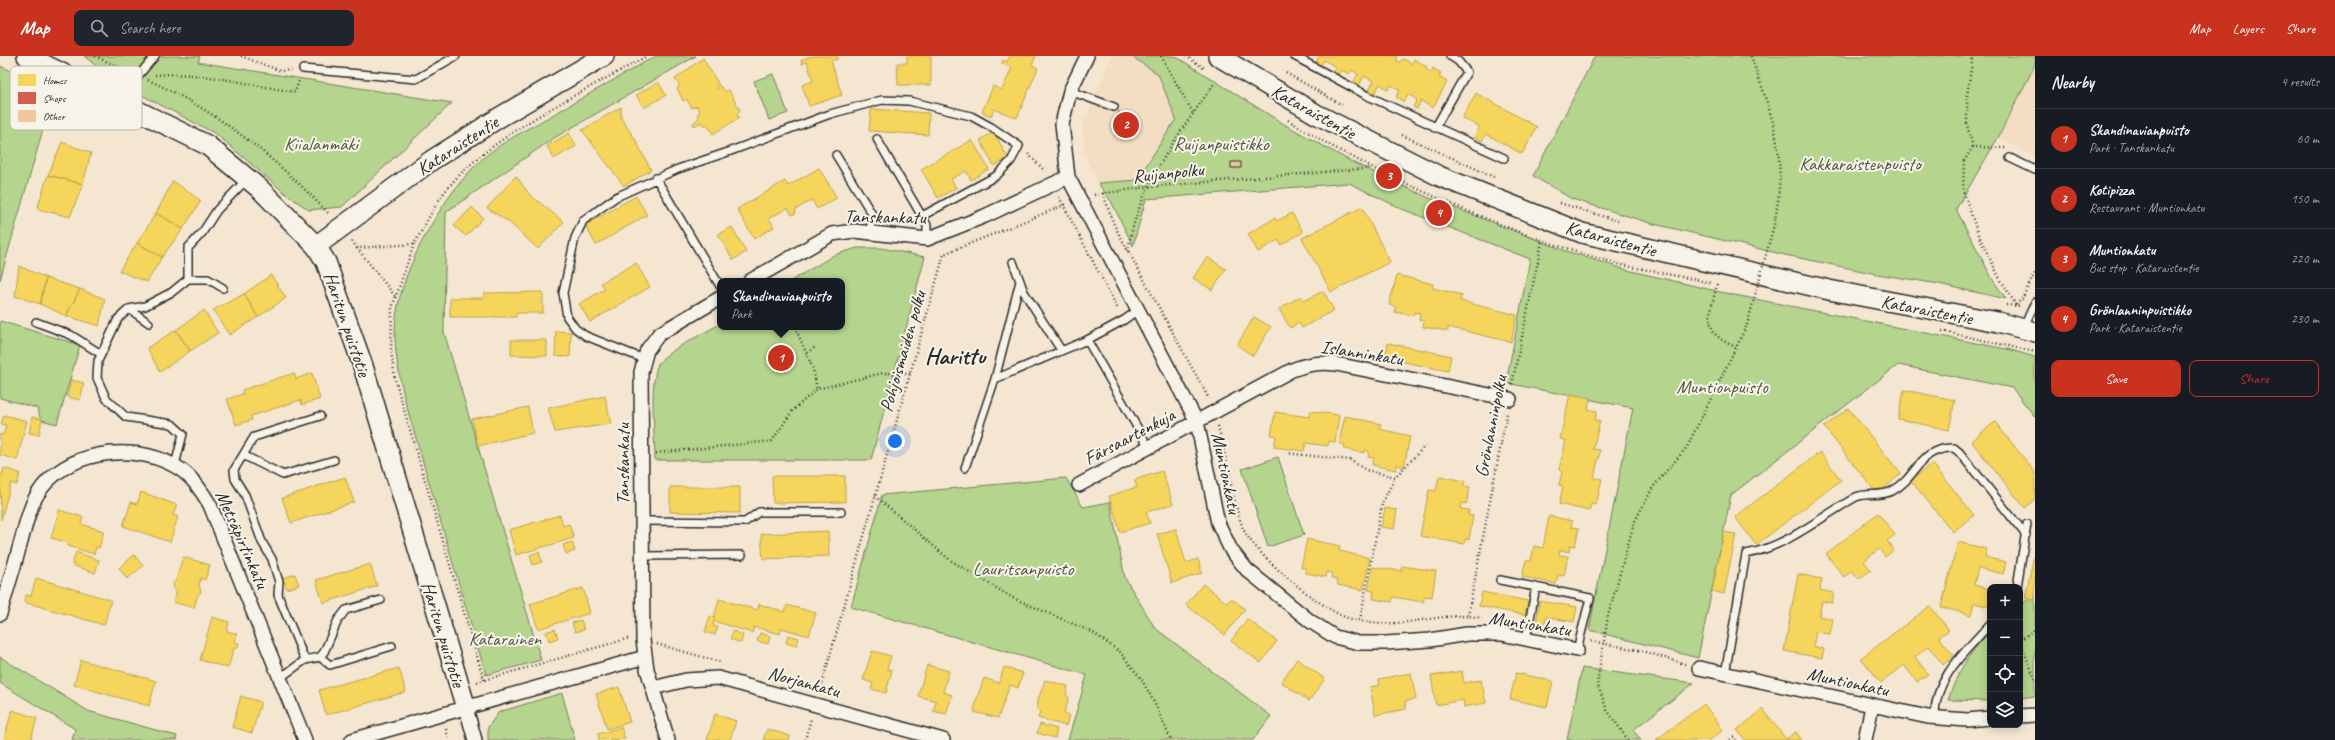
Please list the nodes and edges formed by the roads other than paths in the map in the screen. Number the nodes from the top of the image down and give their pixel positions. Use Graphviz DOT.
graph roads {
  1 [pos="27,56"];
  2 [pos="155,56"];
  3 [pos="456,56"];
  4 [pos="604,56"];
  5 [pos="1087,56"];
  6 [pos="1218,56"];
  7 [pos="1294,56"];
  8 [pos="1450,56"];
  9 [pos="47,66"];
  10 [pos="303,69"];
  11 [pos="142,71"];
  12 [pos="1070,91"];
  13 [pos="1114,107"];
  14 [pos="142,112"];
  15 [pos="1435,128"];
  16 [pos="877,139"];
  17 [pos="836,155"];
  18 [pos="1504,158"];
  19 [pos="2010,158"];
  20 [pos="2035,170"];
  21 [pos="1068,177"];
  22 [pos="248,178"];
  23 [pos="656,178"];
  24 [pos="922,216"];
  25 [pos="870,234"];
  26 [pos="926,239"];
  27 [pos="316,246"];
  28 [pos="1013,262"];
  29 [pos="755,278"];
  30 [pos="188,279"];
  31 [pos="717,281"];
  32 [pos="1020,281"];
  33 [pos="223,288"];
  34 [pos="717,300"];
  35 [pos="2035,302"];
  36 [pos="129,309"];
  37 [pos="1138,310"];
  38 [pos="36,322"];
  39 [pos="149,323"];
  40 [pos="2030,331"];
  41 [pos="1087,340"];
  42 [pos="1061,350"];
  43 [pos="101,354"];
  44 [pos="644,359"];
  45 [pos="994,379"];
  46 [pos="1510,399"];
  47 [pos="320,416"];
  48 [pos="1197,422"];
  49 [pos="1149,448"];
  50 [pos="243,455"];
  51 [pos="334,460"];
  52 [pos="175,465"];
  53 [pos="965,468"];
  54 [pos="1079,485"];
  55 [pos="841,512"];
  56 [pos="642,521"];
  57 [pos="2028,524"];
  58 [pos="2026,535"];
  59 [pos="742,555"];
  60 [pos="642,556"];
  61 [pos="1500,580"];
  62 [pos="2018,584"];
  63 [pos="1536,587"];
  64 [pos="381,600"];
  65 [pos="0,614"];
  66 [pos="1987,627"];
  67 [pos="1526,639"];
  68 [pos="1579,644"];
  69 [pos="392,646"];
  70 [pos="320,657"];
  71 [pos="305,660"];
  72 [pos="646,663"];
  73 [pos="1699,668"];
  74 [pos="1725,674"];
  75 [pos="280,678"];
  76 [pos="653,688"];
  77 [pos="1872,706"];
  78 [pos="466,708"];
  79 [pos="2035,715"];
  80 [pos="2023,716"];
  81 [pos="1935,718"];
  82 [pos="1987,718"];
  83 [pos="305,740"];
  84 [pos="352,740"];
  85 [pos="475,740"];
  86 [pos="668,740"];
  87 [pos="943,740"];
  88 [pos="1865,740"];
  1 -- 9 [label="street, Haritun puistotie"];
  2 -- 11 [label="lane"];
  3 -- 10 [label="lane"];
  4 -- 27 [label="street, Kataraistentie"];
  5 -- 12 [label="street, Muntionkatu"];
  6 -- 40 [label="street, Kataraistentie"];
  7 -- 15 [label="lane"];
  8 -- 15 [label="lane"];
  12 -- 13 [label="lane"];
  12 -- 21 [label="street, Muntionkatu"];
  14 -- 22 [label="street, Haritun puistotie"];
  15 -- 18 [label="lane"];
  16 -- 24 [label="lane"];
  17 -- 25 [label="lane"];
  19 -- 20 [label="lane"];
  21 -- 26 [label="street, Tanskankatu"];
  21 -- 37 [label="street, Muntionkatu"];
  22 -- 27 [label="street, Haritun puistotie"];
  22 -- 30 [label="lane"];
  23 -- 24 [label="lane"];
  23 -- 31 [label="lane"];
  23 -- 44 [label="lane"];
  24 -- 26 [label="lane"];
  25 -- 26 [label="street, Tanskankatu"];
  25 -- 29 [label="street, Tanskankatu"];
  27 -- 78 [label="street, Haritun puistotie"];
  28 -- 32 [label="lane"];
  30 -- 33 [label="lane"];
  30 -- 36 [label="lane"];
  32 -- 42 [label="lane"];
  32 -- 45 [label="lane"];
  34 -- 44 [label="street, Tanskankatu"];
  35 -- 40 [label="lane"];
  36 -- 39 [label="lane"];
  36 -- 43 [label="lane"];
  37 -- 41 [label="lane"];
  37 -- 48 [label="street, Muntionkatu"];
  38 -- 43 [label="lane"];
  41 -- 42 [label="lane"];
  41 -- 49 [label="lane"];
  42 -- 45 [label="lane"];
  43 -- 52 [label="lane"];
  44 -- 56 [label="street, Tanskankatu"];
  45 -- 53 [label="lane"];
  46 -- 48 [label="street, Islanninkatu"];
  47 -- 50 [label="lane"];
  48 -- 49 [label="street, Färsaartenkuja"];
  48 -- 67 [label="street, Muntionkatu"];
  49 -- 54 [label="street, Färsaartenkuja"];
  50 -- 51 [label="lane"];
  50 -- 71 [label="lane"];
  52 -- 65 [label="street, Metsäpirtinkatu"];
  52 -- 75 [label="street, Metsäpirtinkatu"];
  55 -- 56 [label="lane"];
  56 -- 60 [label="street, Tanskankatu"];
  57 -- 58 [label="lane"];
  58 -- 62 [label="lane"];
  58 -- 74 [label="lane"];
  59 -- 60 [label="lane"];
  60 -- 72 [label="street, Tanskankatu"];
  61 -- 63 [label="lane"];
  63 -- 67 [label="lane"];
  63 -- 68 [label="lane"];
  64 -- 70 [label="lane"];
  66 -- 81 [label="lane"];
  67 -- 68 [label="street, Muntionkatu"];
  69 -- 70 [label="lane"];
  70 -- 71 [label="lane"];
  71 -- 75 [label="lane"];
  72 -- 76 [label="street, Tanskankatu"];
  72 -- 78 [label="street"];
  73 -- 74 [label="street, Muntionkatu"];
  74 -- 77 [label="street, Muntionkatu"];
  75 -- 83 [label="street, Metsäpirtinkatu"];
  76 -- 86 [label="street, Tanskankatu"];
  76 -- 87 [label="street, Norjankatu"];
  77 -- 81 [label="street, Muntionkatu"];
  77 -- 88 [label="street"];
  78 -- 84 [label="street"];
  78 -- 85 [label="street, Haritun puistotie"];
  79 -- 80 [label="street"];
  81 -- 82 [label="street, Muntionkatu"];
}
